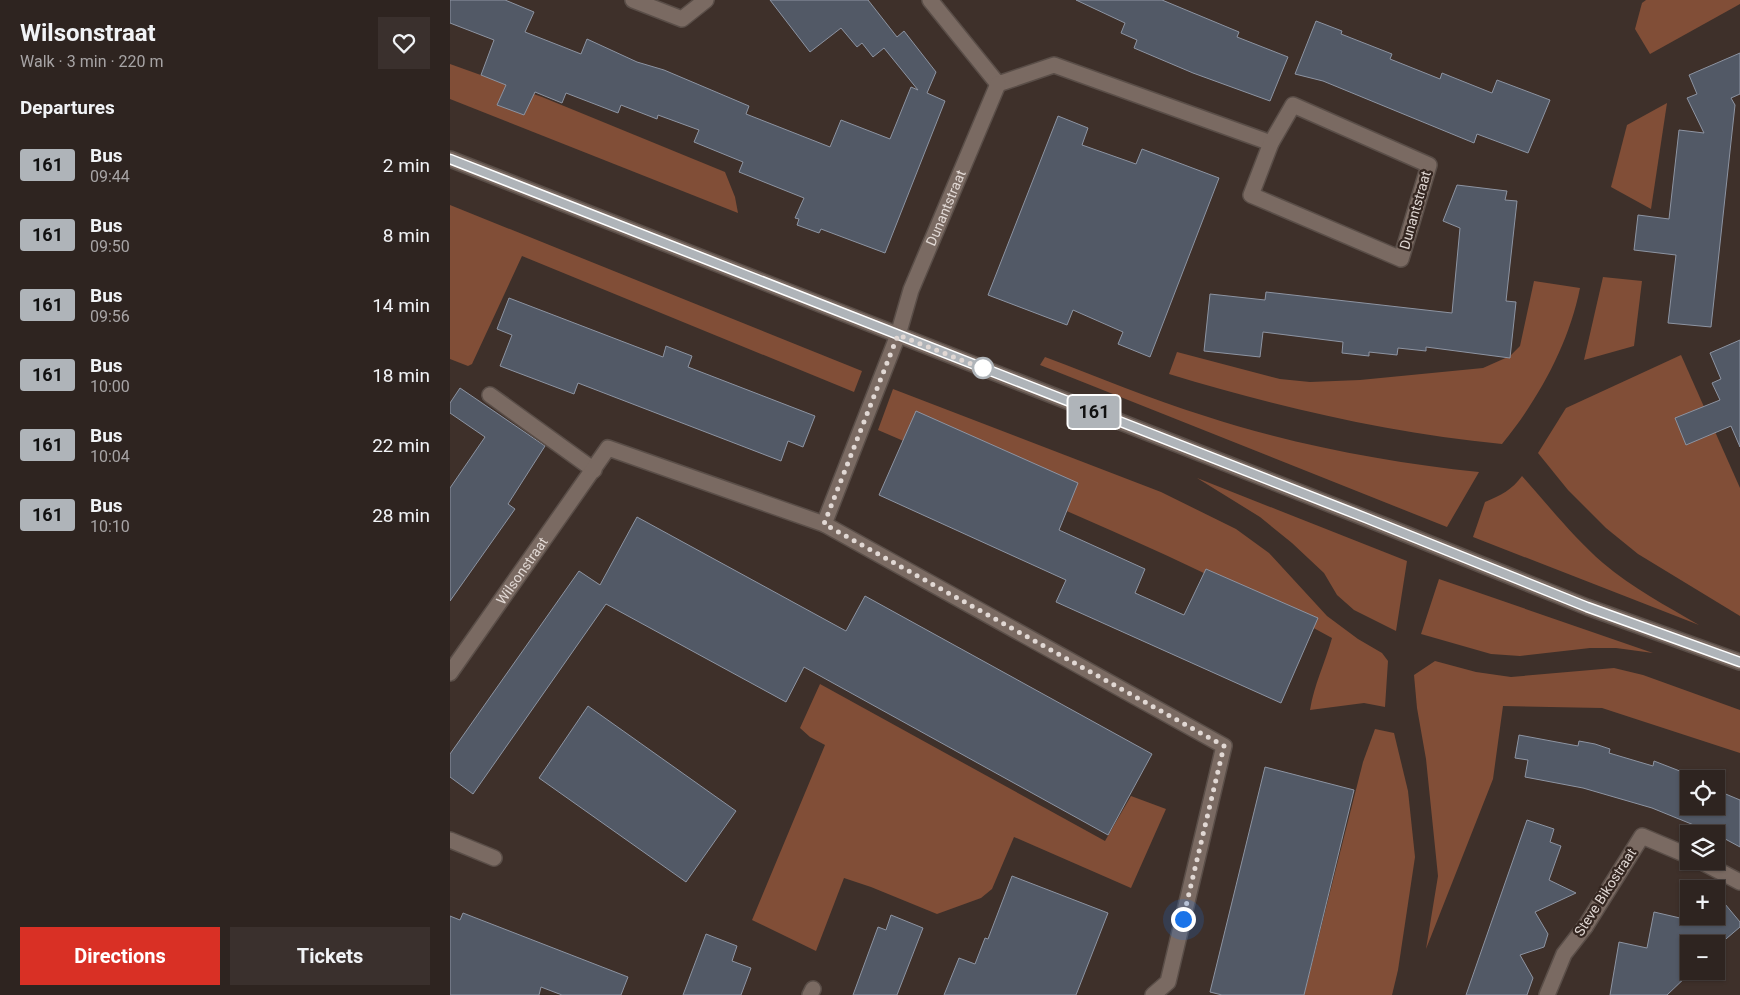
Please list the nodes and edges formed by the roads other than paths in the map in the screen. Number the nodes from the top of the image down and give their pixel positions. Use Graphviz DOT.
graph roads {
  1 [pos="633,0"];
  2 [pos="706,0"];
  3 [pos="930,0"];
  4 [pos="998,84"];
  5 [pos="1271,143"];
  6 [pos="450,159"];
  7 [pos="898,335"];
  8 [pos="490,395"];
  9 [pos="594,470"];
  10 [pos="824,524"];
  11 [pos="1740,662"];
  12 [pos="450,673"];
  13 [pos="450,840"];
  14 [pos="1680,852"];
  15 [pos="494,858"];
  16 [pos="1717,870"];
  17 [pos="1740,882"];
  18 [pos="1153,995"];
  19 [pos="1547,995"];
  1 -- 2 [label="street"];
  3 -- 4 [label="street"];
  4 -- 5 [label="street"];
  4 -- 7 [label="street, Dunantstraat"];
  5 -- 5 [label="street, Dunantstraat"];
  6 -- 7 [label="street"];
  7 -- 10 [label="street"];
  7 -- 11 [label="street"];
  8 -- 9 [label="street"];
  9 -- 10 [label="street, Wilsonstraat"];
  9 -- 12 [label="street, Wilsonstraat"];
  10 -- 18 [label="street, Wilsonstraat"];
  13 -- 15 [label="street"];
  14 -- 19 [label="street, Steve Bikostraat"];
  16 -- 17 [label="street"];
}
